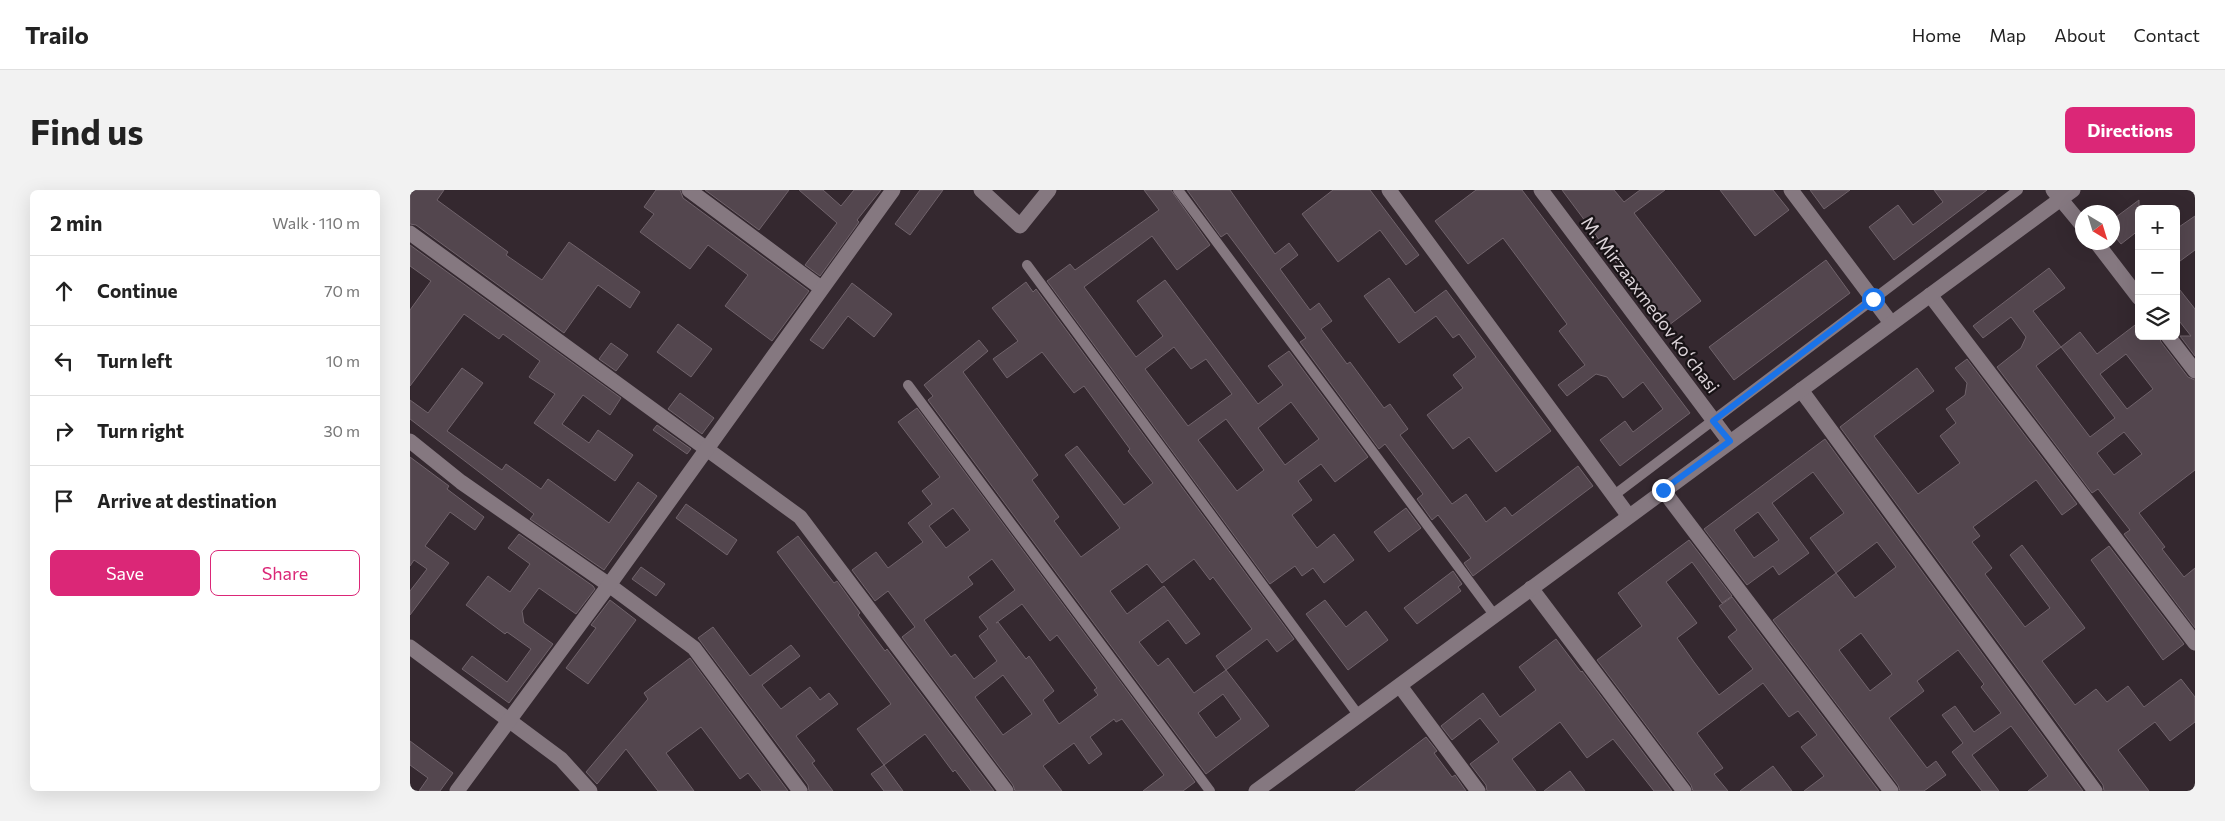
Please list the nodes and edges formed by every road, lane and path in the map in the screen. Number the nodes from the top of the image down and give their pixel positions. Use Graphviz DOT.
graph roads {
  1 [pos="689,190"];
  2 [pos="893,190"];
  3 [pos="981,190"];
  4 [pos="1049,190"];
  5 [pos="1178,190"];
  6 [pos="1389,190"];
  7 [pos="1541,190"];
  8 [pos="1791,190"];
  9 [pos="2018,190"];
  10 [pos="2062,193"];
  11 [pos="2075,214"];
  12 [pos="410,233"];
  13 [pos="2102,250"];
  14 [pos="1027,266"];
  15 [pos="821,288"];
  16 [pos="1930,295"];
  17 [pos="2137,295"];
  18 [pos="1873,299"];
  19 [pos="1891,323"];
  20 [pos="2171,340"];
  21 [pos="2195,371"];
  22 [pos="908,385"];
  23 [pos="1801,390"];
  24 [pos="1713,421"];
  25 [pos="410,441"];
  26 [pos="1730,441"];
  27 [pos="707,448"];
  28 [pos="1663,490"];
  29 [pos="1613,496"];
  30 [pos="1628,515"];
  31 [pos="609,585"];
  32 [pos="1531,588"];
  33 [pos="1494,616"];
  34 [pos="2195,643"];
  35 [pos="410,647"];
  36 [pos="1400,686"];
  37 [pos="1359,716"];
  38 [pos="509,720"];
  39 [pos="1263,789"];
  40 [pos="457,791"];
  41 [pos="590,791"];
  42 [pos="800,791"];
  43 [pos="1006,791"];
  44 [pos="1210,791"];
  45 [pos="1478,791"];
  46 [pos="1684,791"];
  47 [pos="1891,791"];
  48 [pos="2095,791"];
  1 -- 15 [label="street"];
  2 -- 15 [label="street"];
  3 -- 4 [label="street"];
  5 -- 33 [label="lane"];
  6 -- 29 [label="street"];
  7 -- 24 [label="street, M. Mirzaaxmedov koʻchasi"];
  8 -- 18 [label="street"];
  9 -- 18 [label="lane"];
  10 -- 11 [label="street"];
  10 -- 16 [label="street"];
  12 -- 27 [label="street"];
  13 -- 17 [label="street"];
  14 -- 37 [label="lane"];
  15 -- 27 [label="street"];
  16 -- 19 [label="street"];
  16 -- 34 [label="street"];
  18 -- 19 [label="street"];
  18 -- 24 [label="lane"];
  19 -- 23 [label="street"];
  20 -- 21 [label="street"];
  22 -- 44 [label="lane"];
  23 -- 26 [label="street"];
  23 -- 48 [label="street"];
  24 -- 26 [label="street, M. Mirzaaxmedov koʻchasi"];
  24 -- 29 [label="lane"];
  25 -- 31 [label="street"];
  26 -- 28 [label="street"];
  27 -- 31 [label="street"];
  27 -- 43 [label="street"];
  28 -- 30 [label="street"];
  28 -- 47 [label="street"];
  29 -- 30 [label="street"];
  30 -- 32 [label="street"];
  31 -- 38 [label="street"];
  31 -- 42 [label="street"];
  32 -- 33 [label="street"];
  32 -- 46 [label="street"];
  33 -- 36 [label="street"];
  35 -- 38 [label="street"];
  36 -- 37 [label="street"];
  36 -- 45 [label="street"];
  37 -- 39 [label="street"];
  38 -- 40 [label="street"];
  38 -- 41 [label="street"];
}
